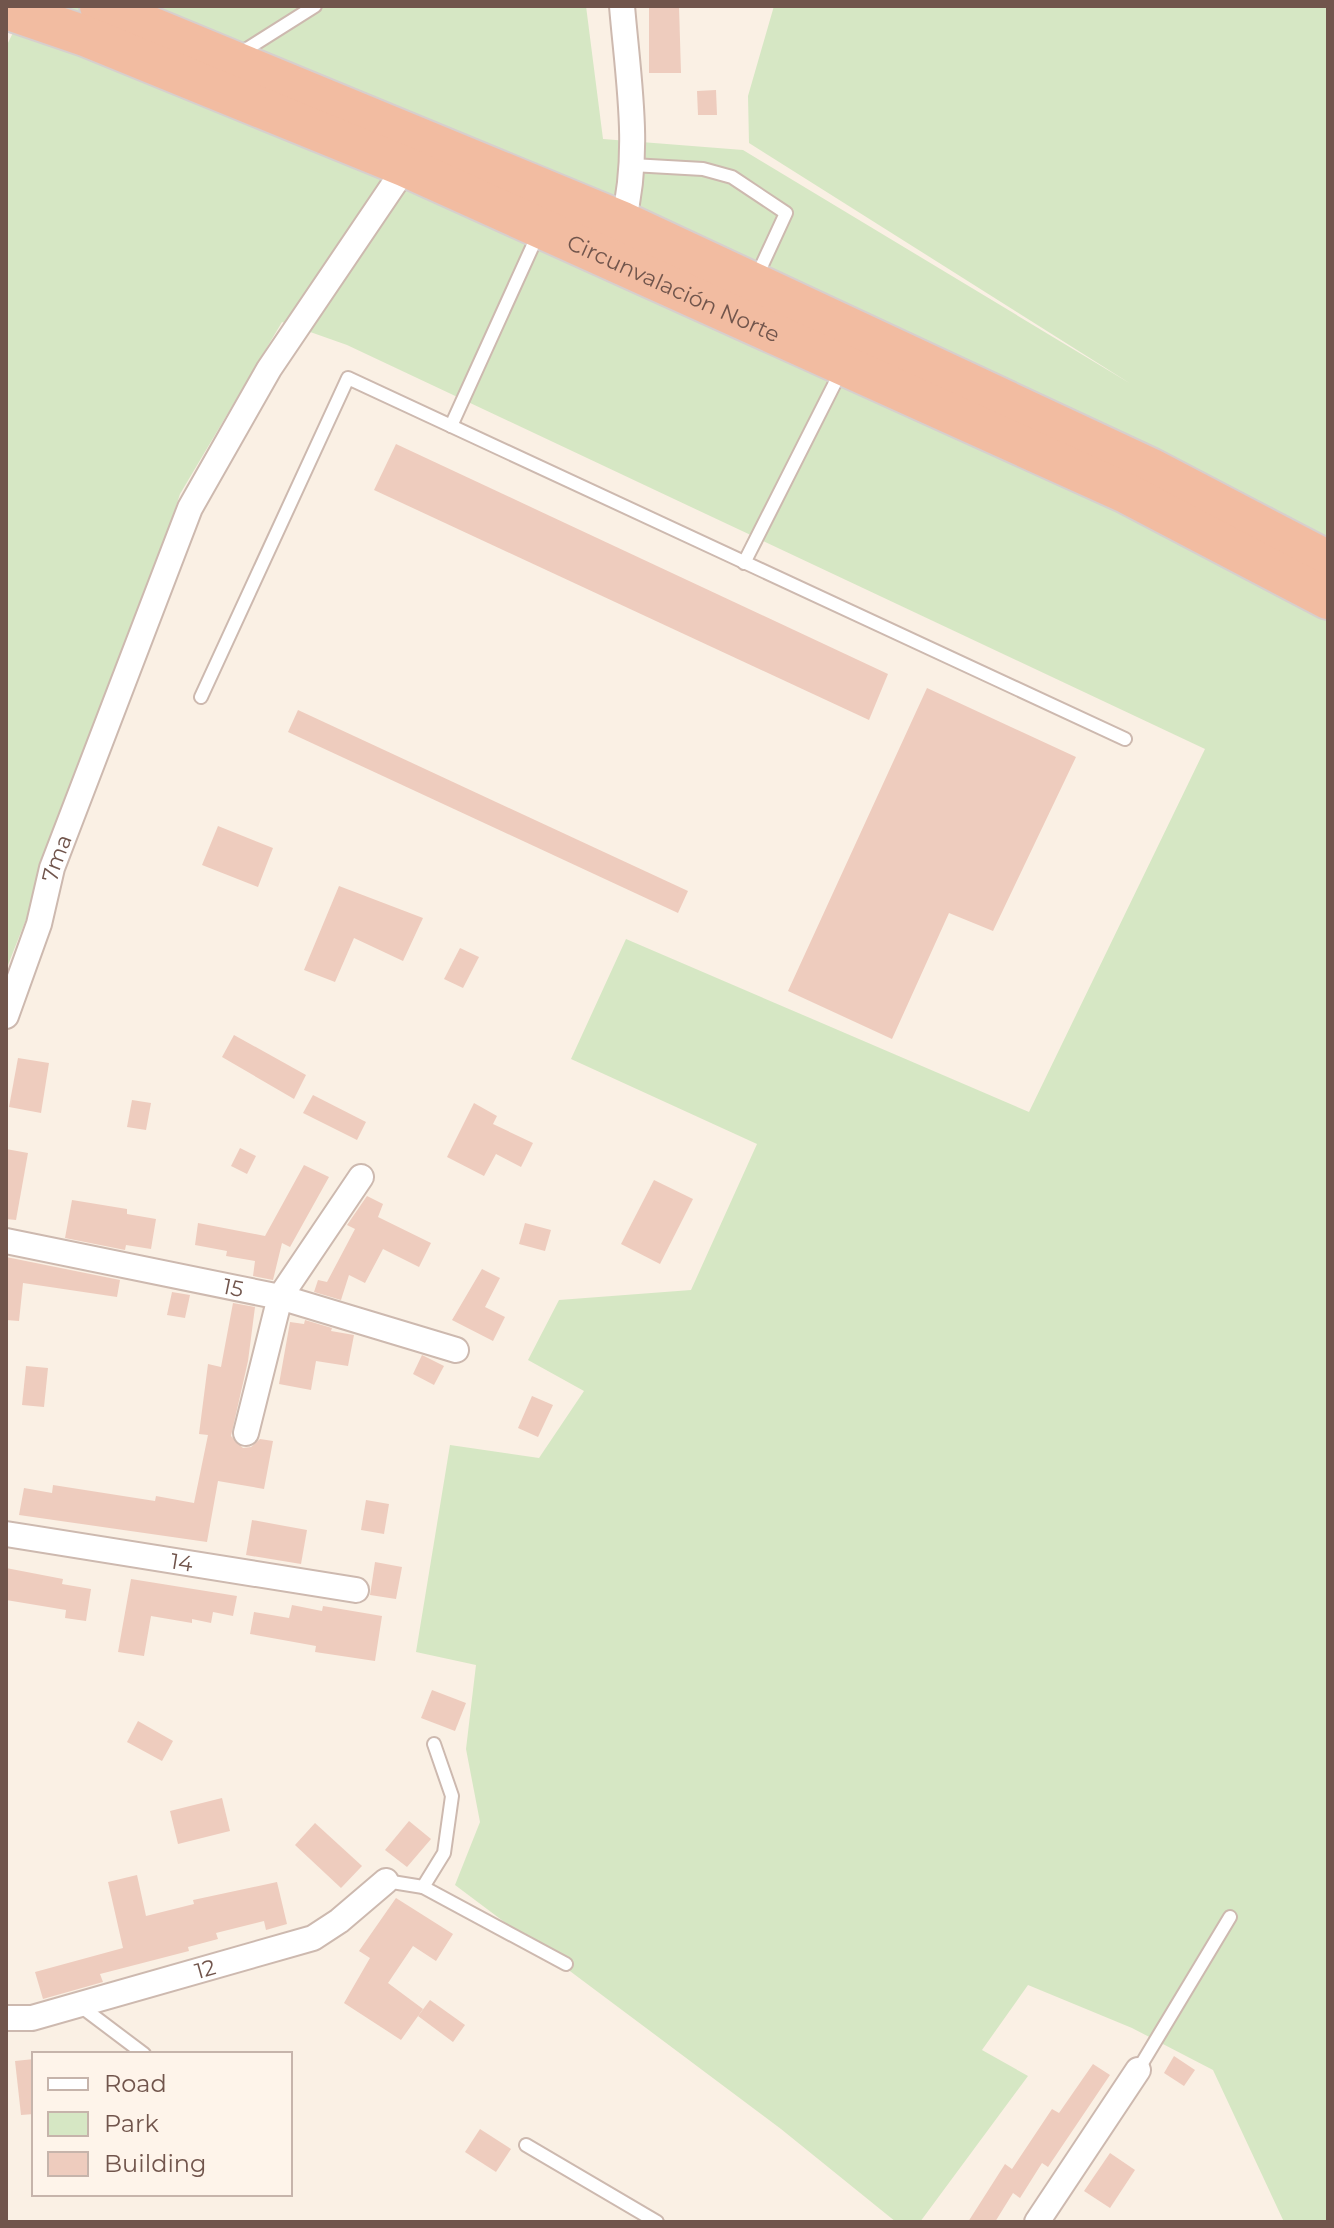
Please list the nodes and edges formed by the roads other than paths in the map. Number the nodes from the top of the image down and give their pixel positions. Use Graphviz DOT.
graph roads {
  1 [pos="100,6"];
  2 [pos="315,6"];
  3 [pos="622,6"];
  4 [pos="6,9"];
  5 [pos="230,60"];
  6 [pos="415,153"];
  7 [pos="632,165"];
  8 [pos="623,222"];
  9 [pos="541,228"];
  10 [pos="754,283"];
  11 [pos="852,348"];
  12 [pos="451,426"];
  13 [pos="1328,561"];
  14 [pos="744,563"];
  15 [pos="1328,599"];
  16 [pos="201,697"];
  17 [pos="1125,739"];
  18 [pos="6,1016"];
  19 [pos="361,1177"];
  20 [pos="6,1241"];
  21 [pos="280,1297"];
  22 [pos="456,1350"];
  23 [pos="246,1433"];
  24 [pos="6,1534"];
  25 [pos="356,1590"];
  26 [pos="434,1744"];
  27 [pos="386,1881"];
  28 [pos="423,1887"];
  29 [pos="1230,1917"];
  30 [pos="566,1964"];
  31 [pos="78,2005"];
  32 [pos="6,2018"];
  33 [pos="141,2052"];
  34 [pos="1138,2070"];
  35 [pos="526,2145"];
  36 [pos="657,2222"];
  37 [pos="1037,2222"];
  1 -- 5 [label="highway, Circunvalación Norte"];
  2 -- 5 [label="lane"];
  3 -- 7 [label="street"];
  4 -- 6 [label="highway, Circunvalación Norte"];
  5 -- 6 [label="highway, Circunvalación Norte"];
  6 -- 8 [label="highway, Circunvalación Norte"];
  6 -- 9 [label="highway, Circunvalación Norte"];
  6 -- 18 [label="street, 7ma"];
  7 -- 8 [label="street"];
  7 -- 10 [label="lane"];
  8 -- 10 [label="highway, Circunvalación Norte"];
  9 -- 11 [label="highway, Circunvalación Norte"];
  9 -- 12 [label="lane"];
  10 -- 11 [label="highway, Circunvalación Norte"];
  11 -- 13 [label="highway, Circunvalación Norte"];
  11 -- 14 [label="lane"];
  11 -- 15 [label="highway, Circunvalación Norte"];
  12 -- 14 [label="lane"];
  12 -- 16 [label="lane"];
  14 -- 17 [label="lane"];
  19 -- 21 [label="street"];
  20 -- 21 [label="street, 15"];
  21 -- 22 [label="street, 15"];
  21 -- 23 [label="street"];
  24 -- 25 [label="street, 14"];
  26 -- 28 [label="lane"];
  27 -- 28 [label="lane"];
  27 -- 31 [label="street, 12"];
  28 -- 30 [label="lane"];
  29 -- 34 [label="lane"];
  31 -- 32 [label="street, 12"];
  31 -- 33 [label="lane"];
  34 -- 37 [label="street"];
  35 -- 36 [label="lane"];
}
